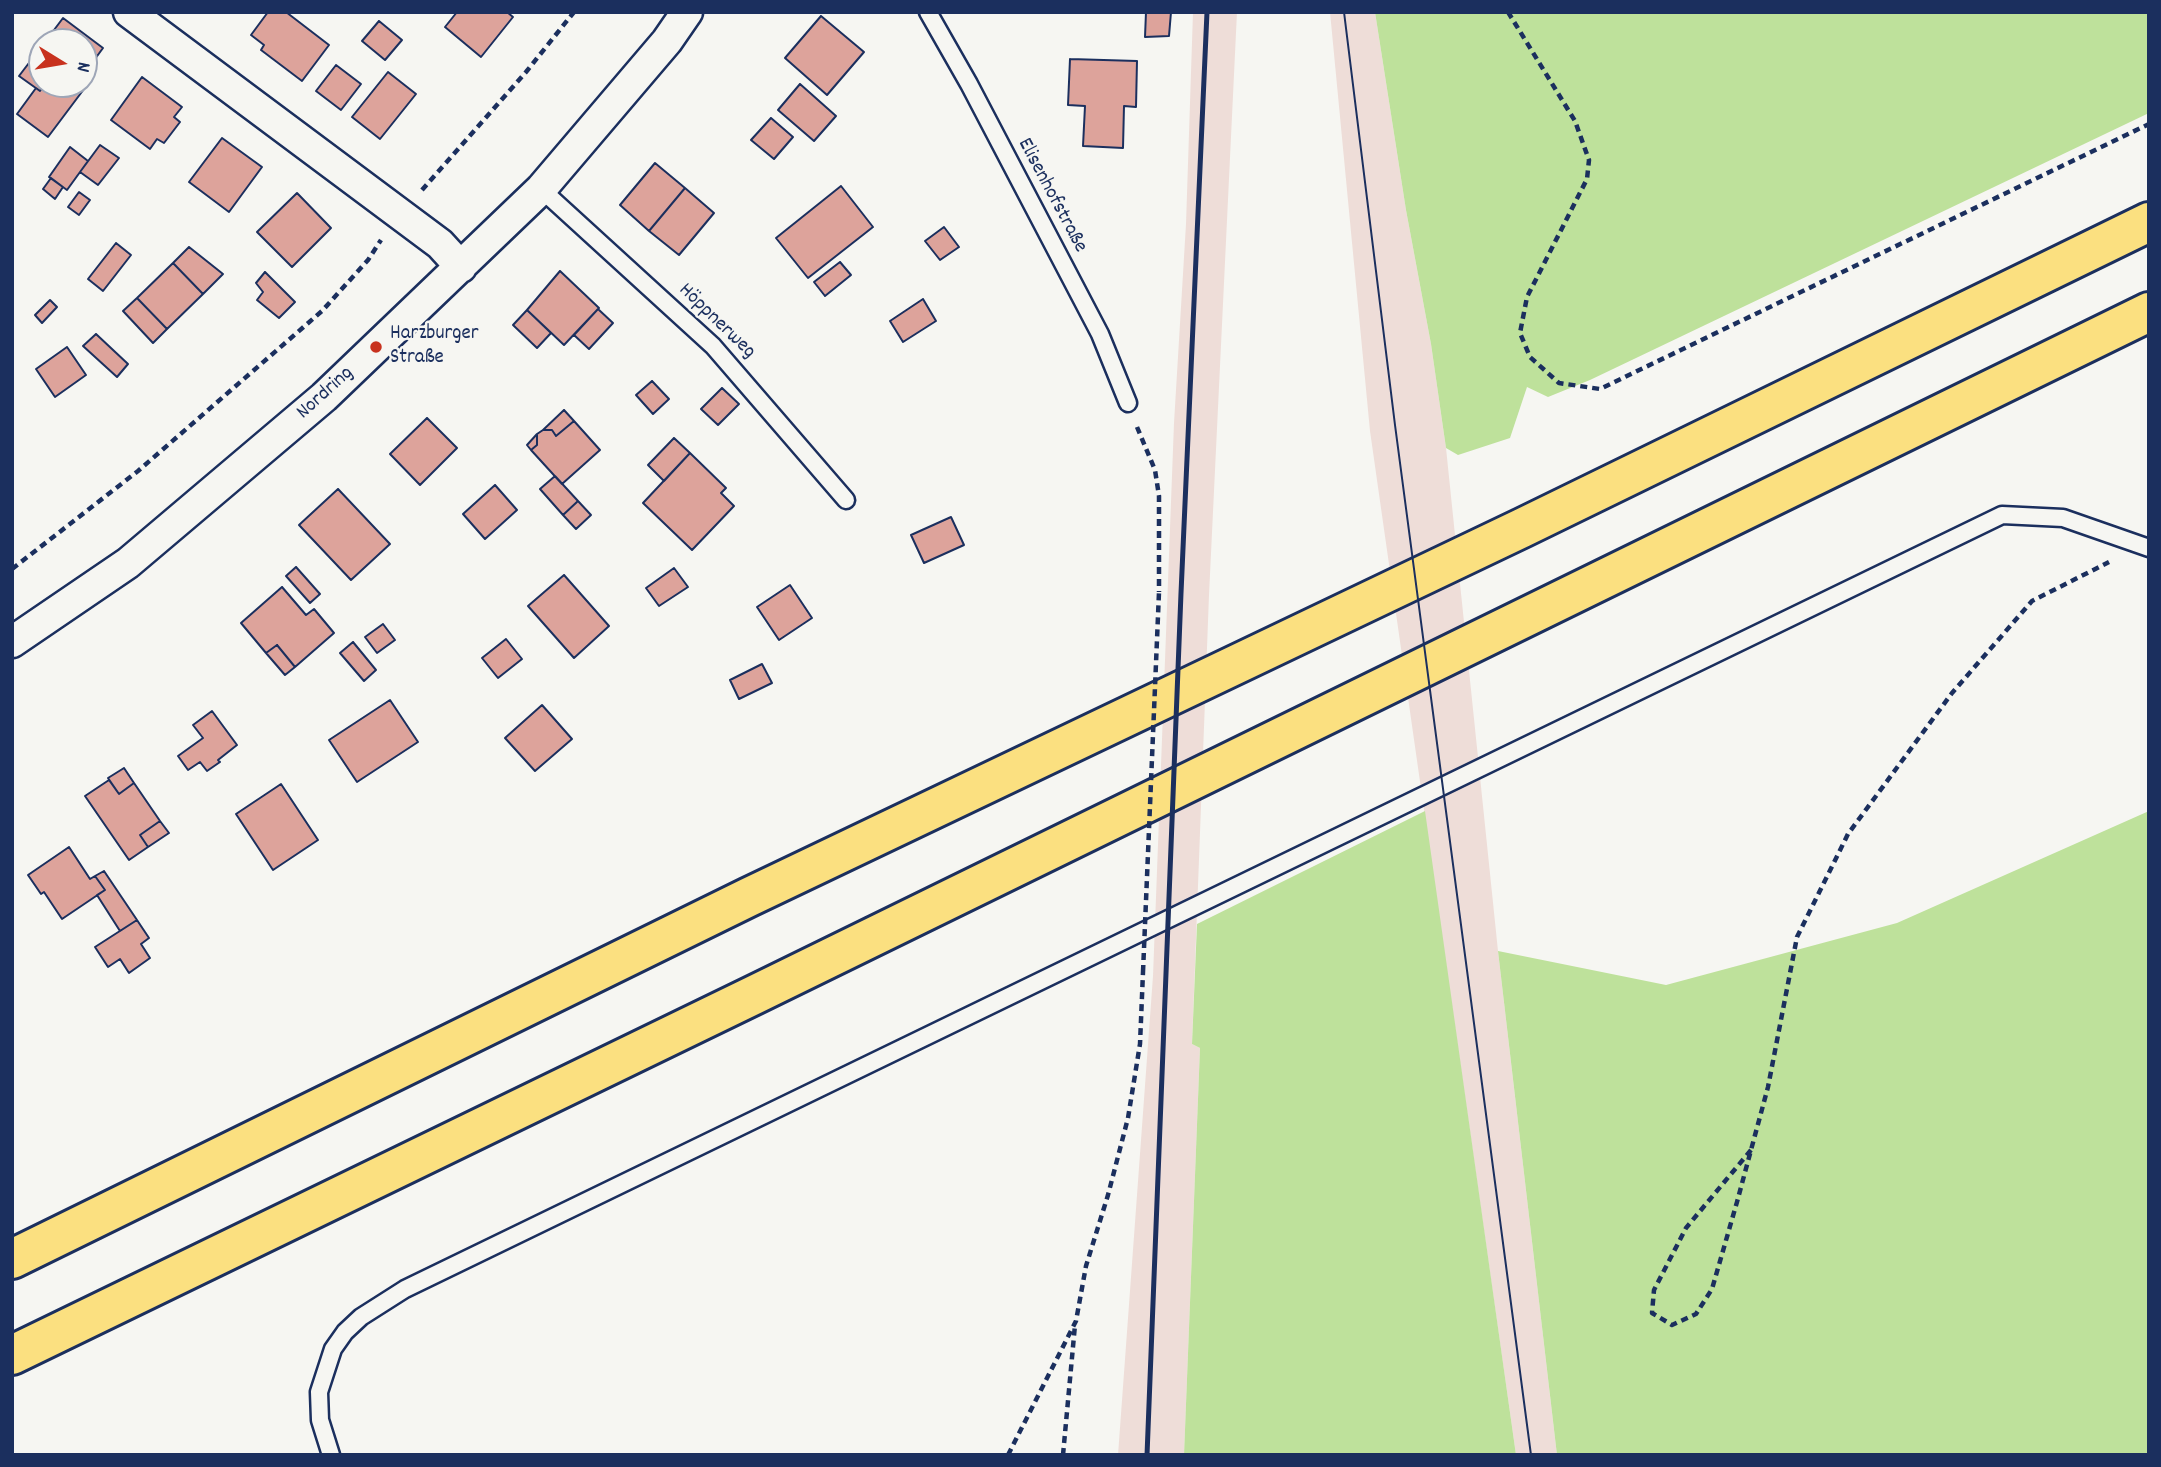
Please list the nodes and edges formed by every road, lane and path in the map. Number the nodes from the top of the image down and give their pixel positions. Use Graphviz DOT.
graph roads {
  1 [pos="129,12"];
  2 [pos="573,12"];
  3 [pos="687,12"];
  4 [pos="928,12"];
  5 [pos="1508,12"];
  6 [pos="2149,124"];
  7 [pos="541,189"];
  8 [pos="401,215"];
  9 [pos="2149,222"];
  10 [pos="461,267"];
  11 [pos="2149,312"];
  12 [pos="1128,403"];
  13 [pos="846,500"];
  14 [pos="2146,546"];
  15 [pos="12,569"];
  16 [pos="12,642"];
  17 [pos="1751,1150"];
  18 [pos="12,1259"];
  19 [pos="1076,1321"];
  20 [pos="12,1355"];
  21 [pos="331,1455"];
  22 [pos="1008,1455"];
  23 [pos="1063,1455"];
  1 -- 8 [label="street"];
  2 -- 8 [label="path"];
  3 -- 7 [label="street, Nordring"];
  4 -- 12 [label="lane, Elisenhofstraße"];
  5 -- 6 [label="path"];
  7 -- 10 [label="street, Nordring"];
  7 -- 13 [label="lane, Höppnerweg"];
  8 -- 10 [label="street"];
  8 -- 15 [label="path"];
  9 -- 18 [label="highway"];
  10 -- 16 [label="street, Nordring"];
  11 -- 20 [label="highway"];
  12 -- 19 [label="path, bridge"];
  14 -- 17 [label="path"];
  14 -- 21 [label="lane"];
  17 -- 17 [label="path"];
  19 -- 22 [label="path"];
  19 -- 23 [label="path"];
}
